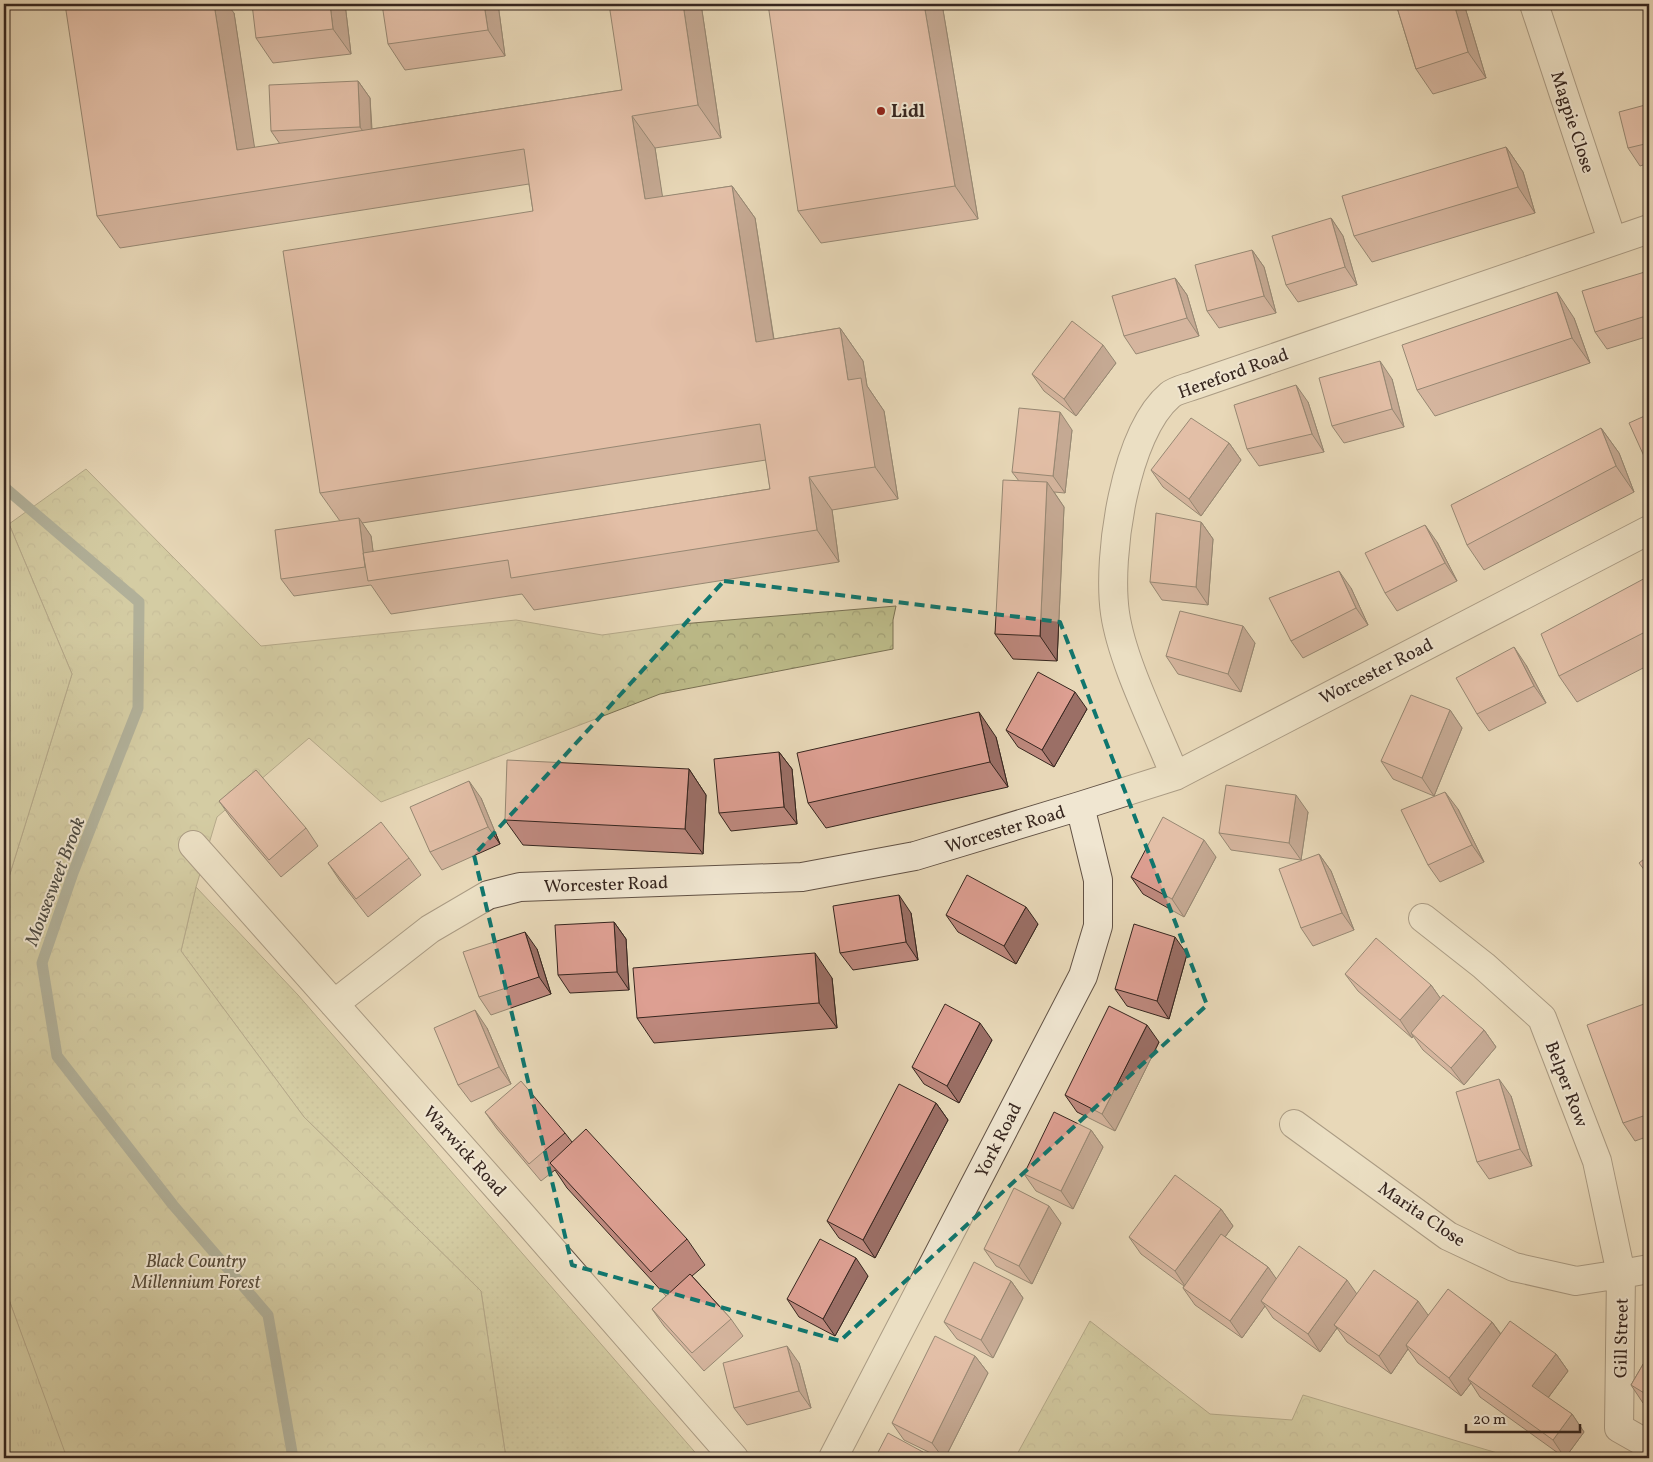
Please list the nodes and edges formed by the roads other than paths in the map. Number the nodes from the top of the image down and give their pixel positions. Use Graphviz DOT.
graph roads {
  1 [pos="1534,4"];
  2 [pos="1649,229"];
  3 [pos="1612,240"];
  4 [pos="1649,530"];
  5 [pos="1175,776"];
  6 [pos="1080,806"];
  7 [pos="193,845"];
  8 [pos="1424,918"];
  9 [pos="334,1004"];
  10 [pos="1294,1124"];
  11 [pos="1649,1268"];
  12 [pos="1622,1274"];
  13 [pos="1649,1445"];
  14 [pos="734,1458"];
  15 [pos="833,1458"];
  1 -- 3 [label="street, Magpie Close"];
  2 -- 3 [label="street, Hereford Road"];
  3 -- 5 [label="street, Hereford Road"];
  4 -- 5 [label="street, Worcester Road"];
  5 -- 6 [label="street, Worcester Road"];
  6 -- 9 [label="street, Worcester Road"];
  6 -- 15 [label="street, York Road"];
  7 -- 9 [label="street, Warwick Road"];
  8 -- 12 [label="street, Belper Row"];
  9 -- 14 [label="street, Warwick Road"];
  10 -- 12 [label="street, Marita Close"];
  11 -- 12 [label="street"];
  12 -- 13 [label="street, Gill Street"];
}
